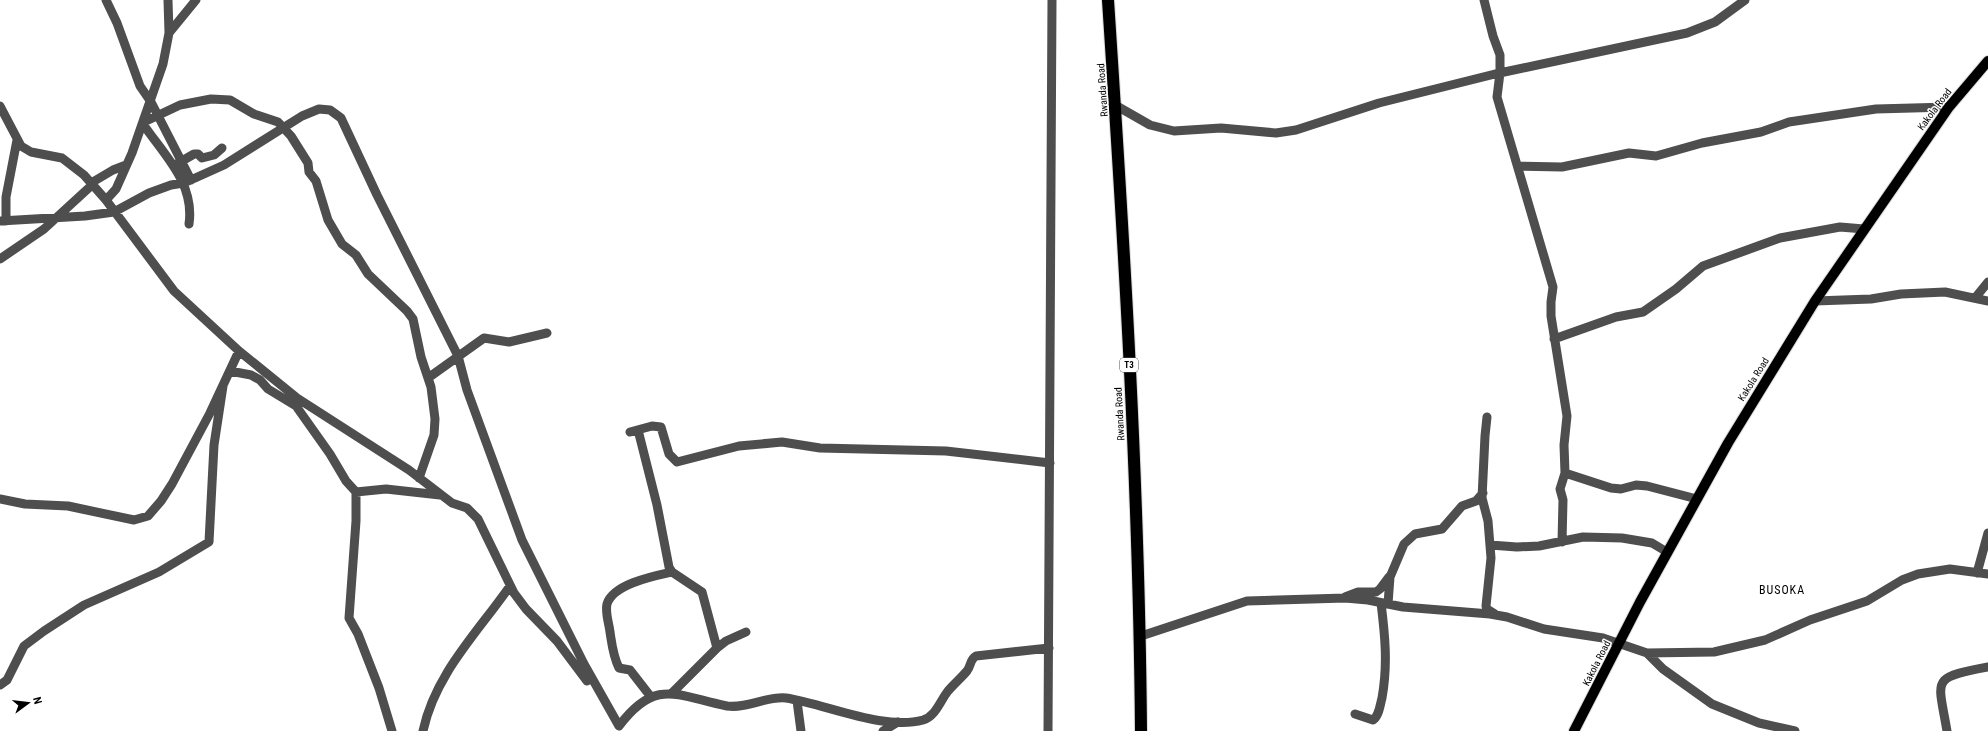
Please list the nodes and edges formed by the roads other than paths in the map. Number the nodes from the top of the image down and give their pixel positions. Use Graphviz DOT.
graph roads {
  1 [pos="106,0"];
  2 [pos="168,0"];
  3 [pos="196,0"];
  4 [pos="1052,0"];
  5 [pos="1108,0"];
  6 [pos="1484,0"];
  7 [pos="1745,0"];
  8 [pos="169,33"];
  9 [pos="1988,61"];
  10 [pos="1500,73"];
  11 [pos="151,102"];
  12 [pos="1115,105"];
  13 [pos="0,106"];
  14 [pos="1949,107"];
  15 [pos="158,116"];
  16 [pos="143,123"];
  17 [pos="283,126"];
  18 [pos="17,140"];
  19 [pos="222,148"];
  20 [pos="177,164"];
  21 [pos="126,165"];
  22 [pos="1518,166"];
  23 [pos="187,181"];
  24 [pos="92,184"];
  25 [pos="106,200"];
  26 [pos="114,212"];
  27 [pos="58,218"];
  28 [pos="3,221"];
  29 [pos="189,224"];
  30 [pos="1864,230"];
  31 [pos="0,259"];
  32 [pos="1988,282"];
  33 [pos="1975,298"];
  34 [pos="1815,301"];
  35 [pos="1988,301"];
  36 [pos="547,333"];
  37 [pos="1554,339"];
  38 [pos="239,351"];
  39 [pos="458,356"];
  40 [pos="230,371"];
  41 [pos="428,378"];
  42 [pos="223,386"];
  43 [pos="1487,417"];
  44 [pos="1050,463"];
  45 [pos="1565,473"];
  46 [pos="418,478"];
  47 [pos="356,492"];
  48 [pos="1483,493"];
  49 [pos="442,495"];
  50 [pos="0,499"];
  51 [pos="1697,499"];
  52 [pos="1988,533"];
  53 [pos="1562,542"];
  54 [pos="1490,545"];
  55 [pos="1667,552"];
  56 [pos="672,572"];
  57 [pos="1392,572"];
  58 [pos="1977,573"];
  59 [pos="1988,574"];
  60 [pos="510,586"];
  61 [pos="1341,598"];
  62 [pos="1384,603"];
  63 [pos="1496,615"];
  64 [pos="746,632"];
  65 [pos="1141,636"];
  66 [pos="1619,644"];
  67 [pos="717,648"];
  68 [pos="1048,648"];
  69 [pos="1647,653"];
  70 [pos="1988,667"];
  71 [pos="0,685"];
  72 [pos="672,693"];
  73 [pos="652,697"];
  74 [pos="797,701"];
  75 [pos="1355,714"];
  76 [pos="898,722"];
  77 [pos="619,726"];
  78 [pos="392,731"];
  79 [pos="423,731"];
  80 [pos="800,731"];
  81 [pos="883,731"];
  82 [pos="1048,731"];
  83 [pos="1141,731"];
  84 [pos="1574,731"];
  85 [pos="1795,731"];
  86 [pos="1947,731"];
  1 -- 11 [label="street"];
  2 -- 8 [label="street"];
  3 -- 8 [label="street"];
  4 -- 44 [label="street"];
  5 -- 12 [label="highway, Rwanda Road / T3"];
  6 -- 10 [label="street"];
  7 -- 10 [label="street"];
  8 -- 11 [label="street"];
  9 -- 14 [label="main road, Kakola Road"];
  10 -- 12 [label="street"];
  10 -- 22 [label="street"];
  11 -- 15 [label="street"];
  11 -- 16 [label="street"];
  12 -- 65 [label="highway, Rwanda Road / T3"];
  13 -- 18 [label="street"];
  14 -- 22 [label="street"];
  14 -- 30 [label="main road, Kakola Road"];
  15 -- 16 [label="street"];
  15 -- 17 [label="street"];
  15 -- 20 [label="street"];
  16 -- 20 [label="street"];
  16 -- 21 [label="street"];
  17 -- 23 [label="street"];
  17 -- 39 [label="street"];
  17 -- 41 [label="street"];
  18 -- 24 [label="street"];
  18 -- 28 [label="street"];
  19 -- 20 [label="street"];
  20 -- 23 [label="street"];
  21 -- 24 [label="street"];
  21 -- 25 [label="street"];
  22 -- 37 [label="street"];
  23 -- 26 [label="street"];
  23 -- 29 [label="street"];
  24 -- 25 [label="street"];
  24 -- 27 [label="street"];
  25 -- 26 [label="street"];
  26 -- 27 [label="street"];
  26 -- 38 [label="street"];
  27 -- 28 [label="street"];
  27 -- 31 [label="street"];
  30 -- 34 [label="main road, Kakola Road"];
  30 -- 37 [label="street"];
  32 -- 33 [label="street"];
  33 -- 34 [label="street"];
  33 -- 35 [label="street"];
  34 -- 51 [label="main road, Kakola Road"];
  36 -- 39 [label="street"];
  37 -- 45 [label="street"];
  38 -- 40 [label="street"];
  38 -- 46 [label="street"];
  39 -- 41 [label="street"];
  39 -- 77 [label="street"];
  40 -- 42 [label="street"];
  40 -- 47 [label="street"];
  41 -- 46 [label="street"];
  42 -- 50 [label="street"];
  42 -- 71 [label="street"];
  43 -- 48 [label="street"];
  44 -- 56 [label="street"];
  44 -- 68 [label="street"];
  45 -- 51 [label="street"];
  45 -- 53 [label="street"];
  46 -- 49 [label="street"];
  47 -- 49 [label="street"];
  47 -- 78 [label="street"];
  48 -- 54 [label="street"];
  48 -- 57 [label="street"];
  49 -- 60 [label="street"];
  51 -- 55 [label="main road, Kakola Road"];
  52 -- 58 [label="street"];
  53 -- 54 [label="street"];
  53 -- 55 [label="street"];
  54 -- 63 [label="street"];
  55 -- 66 [label="main road, Kakola Road"];
  56 -- 67 [label="street"];
  56 -- 73 [label="street"];
  57 -- 61 [label="street"];
  57 -- 62 [label="street"];
  58 -- 59 [label="street"];
  58 -- 69 [label="street"];
  60 -- 77 [label="street"];
  60 -- 79 [label="street"];
  61 -- 62 [label="street"];
  61 -- 65 [label="street"];
  62 -- 63 [label="street"];
  62 -- 75 [label="street"];
  63 -- 66 [label="street"];
  64 -- 67 [label="street"];
  65 -- 83 [label="highway, Rwanda Road / T3"];
  66 -- 69 [label="street"];
  66 -- 84 [label="main road, Kakola Road"];
  67 -- 72 [label="street"];
  68 -- 76 [label="street"];
  68 -- 82 [label="street"];
  69 -- 85 [label="street"];
  70 -- 86 [label="street"];
  72 -- 73 [label="street"];
  72 -- 74 [label="street"];
  73 -- 77 [label="street"];
  74 -- 76 [label="street"];
  74 -- 80 [label="street"];
  76 -- 81 [label="street"];
}
